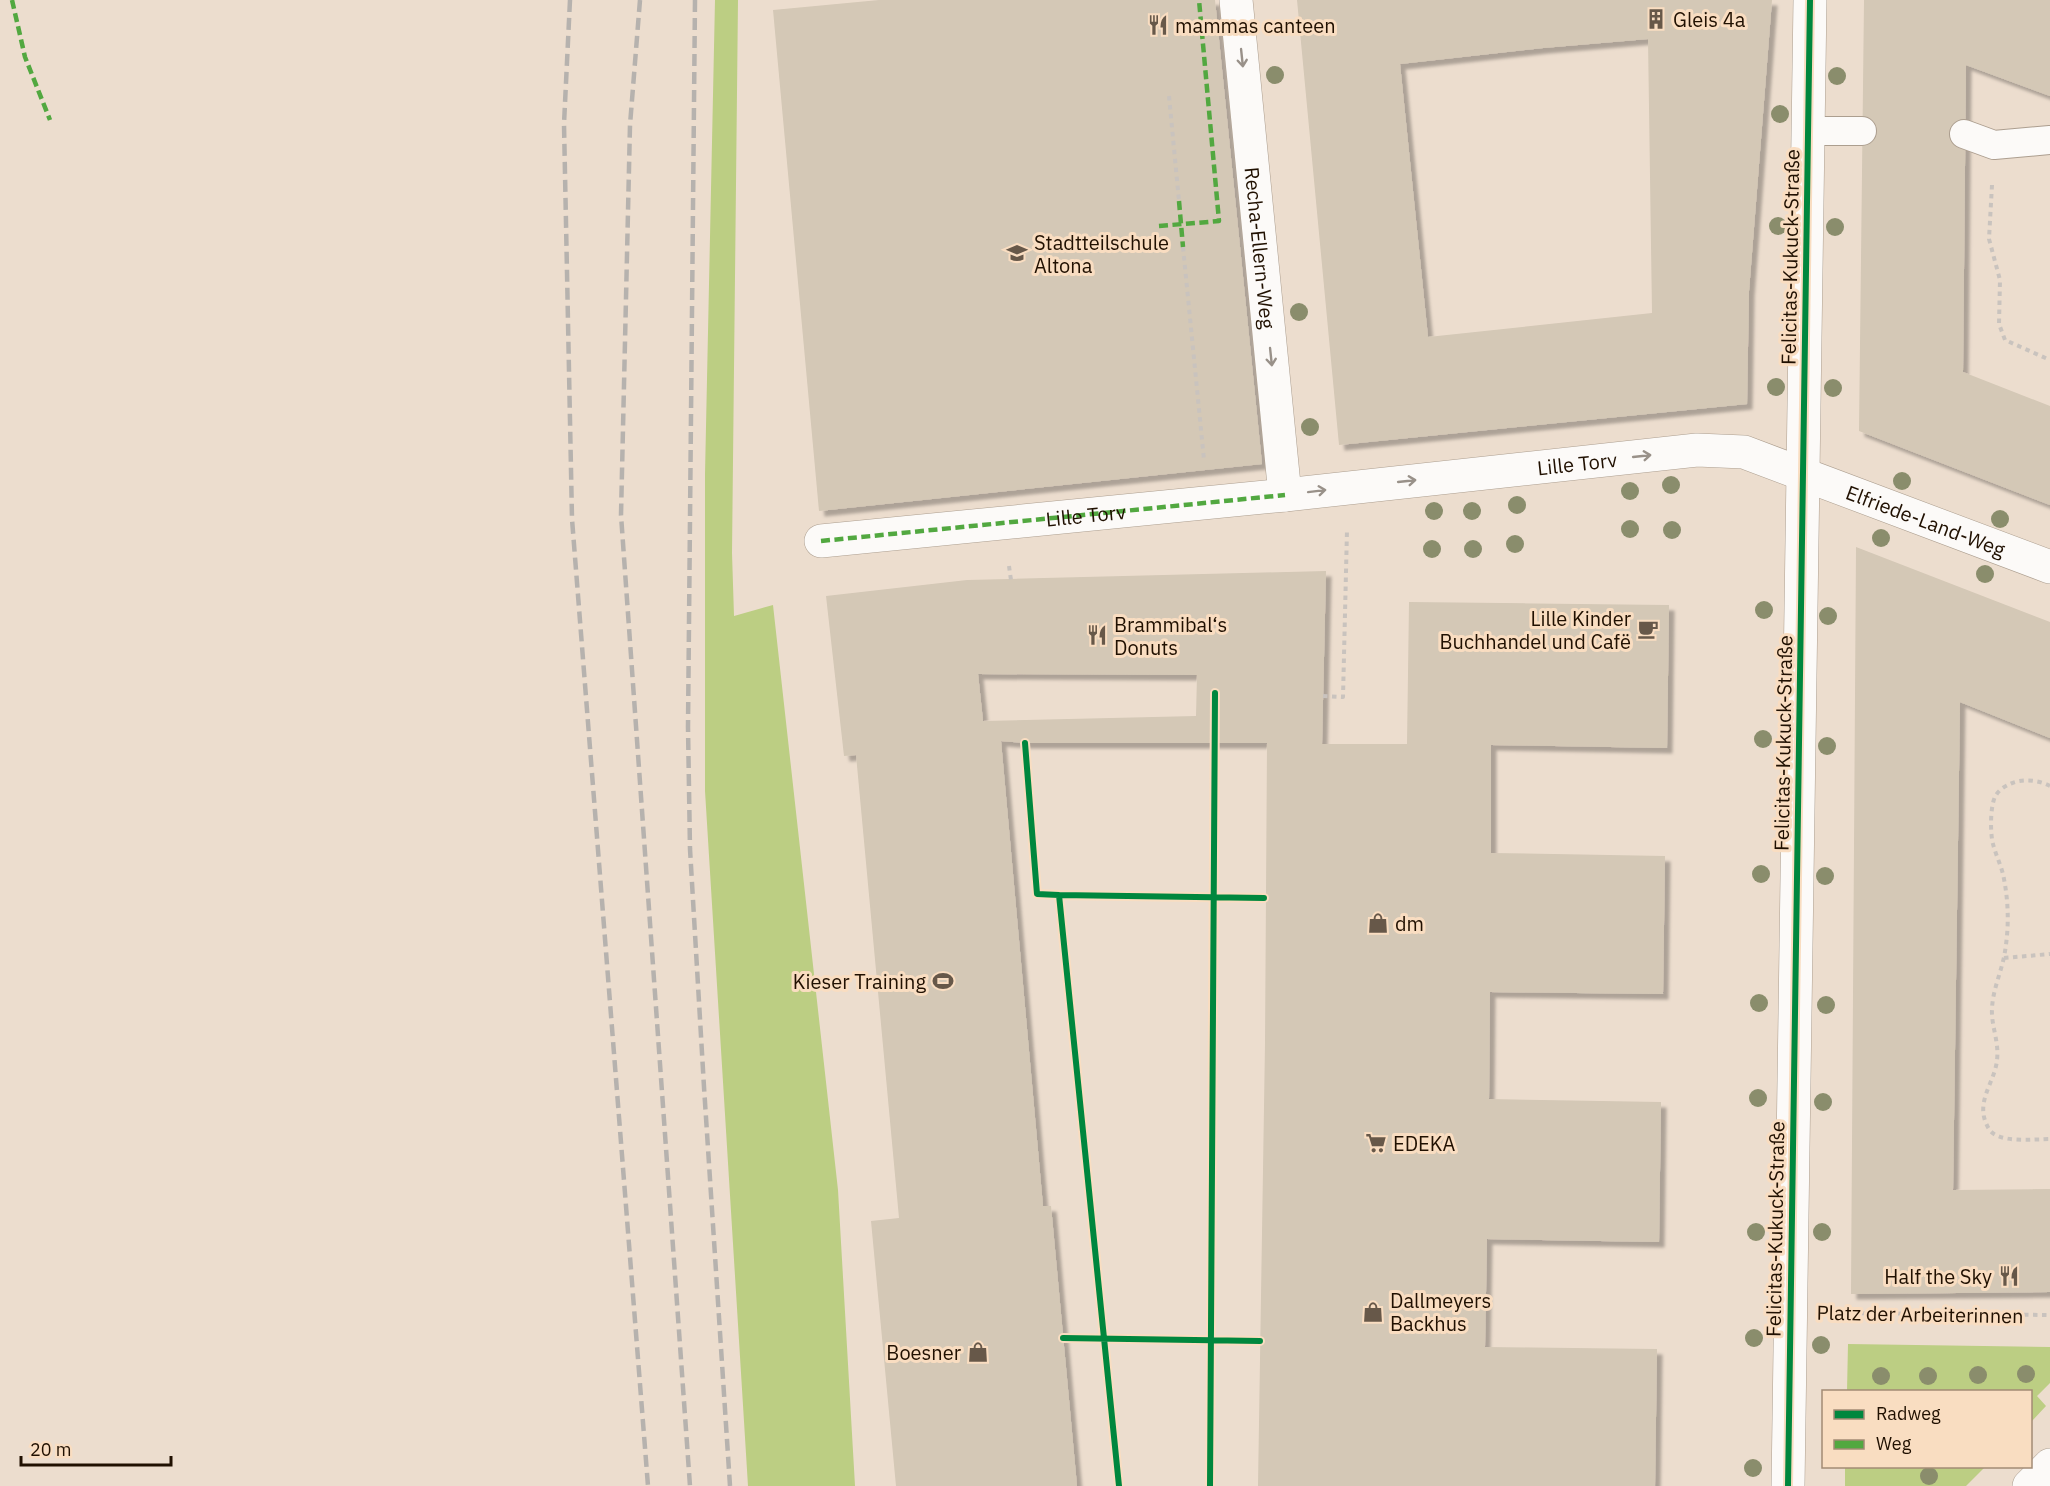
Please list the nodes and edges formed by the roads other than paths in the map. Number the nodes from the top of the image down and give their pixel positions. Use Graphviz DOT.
graph roads {
  1 [pos="1236,0"];
  2 [pos="1810,0"];
  3 [pos="1808,131"];
  4 [pos="1862,131"];
  5 [pos="1964,134"];
  6 [pos="2050,140"];
  7 [pos="1803,473"];
  8 [pos="1284,495"];
  9 [pos="821,541"];
  10 [pos="2050,567"];
  11 [pos="2050,1465"];
  12 [pos="1788,1486"];
  13 [pos="2029,1486"];
  1 -- 8 [label="street, Recha-Ellern-Weg, one-way"];
  2 -- 3 [label="street, Felicitas-Kukuck-Straße"];
  3 -- 4 [label="lane"];
  3 -- 7 [label="street, Felicitas-Kukuck-Straße"];
  5 -- 6 [label="lane"];
  8 -- 7 [label="street, Lille Torv, one-way"];
  7 -- 10 [label="street, Elfriede-Land-Weg"];
  7 -- 12 [label="street, Felicitas-Kukuck-Straße"];
  8 -- 9 [label="street, Lille Torv"];
  11 -- 13 [label="street"];
}
